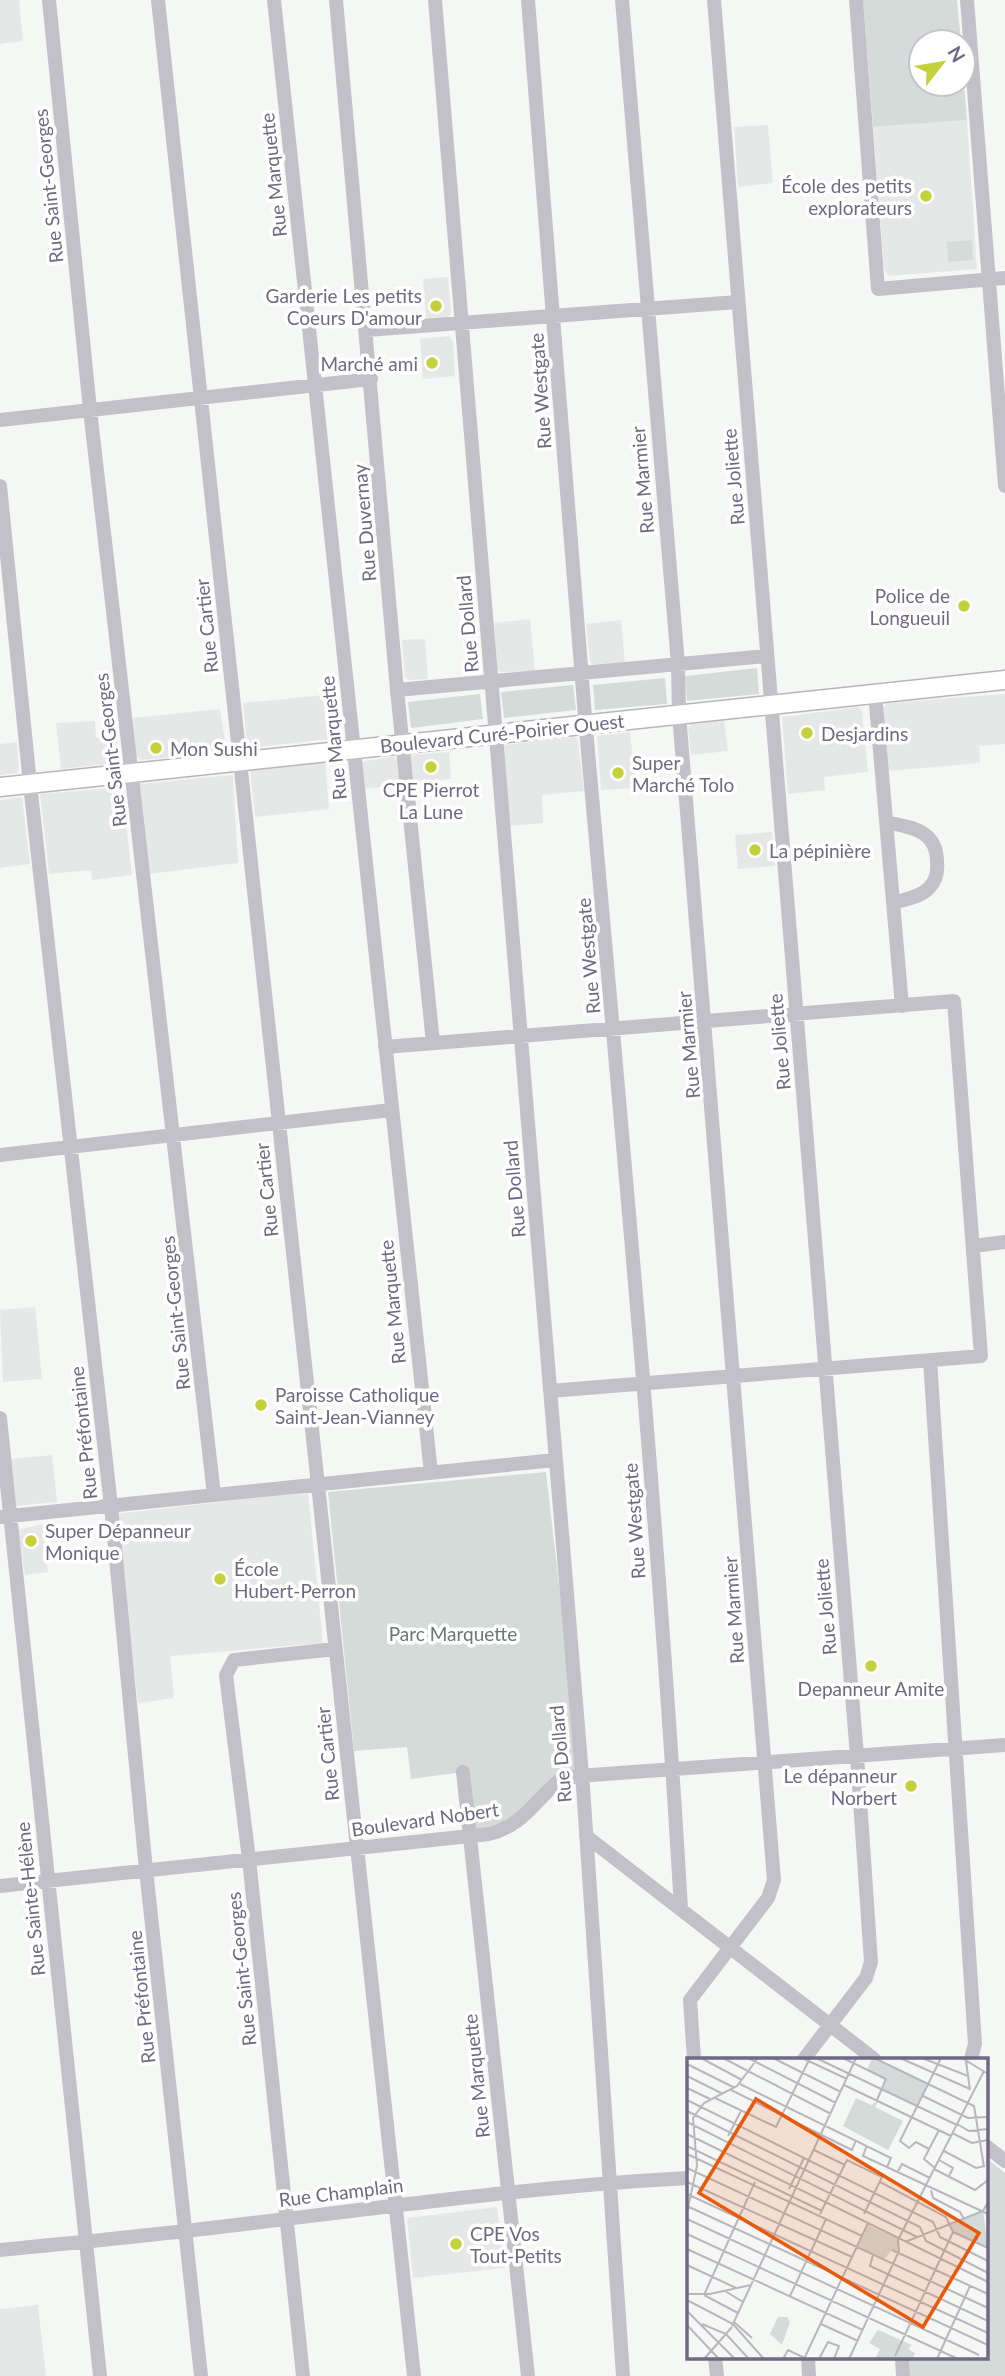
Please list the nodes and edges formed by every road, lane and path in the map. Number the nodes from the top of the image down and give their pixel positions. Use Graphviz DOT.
graph roads {
  1 [pos="48,0"];
  2 [pos="158,0"];
  3 [pos="274,0"];
  4 [pos="336,0"];
  5 [pos="435,0"];
  6 [pos="528,0"];
  7 [pos="622,0"];
  8 [pos="714,0"];
  9 [pos="856,0"];
  10 [pos="967,0"];
  11 [pos="1005,278"];
  12 [pos="989,279"];
  13 [pos="738,302"];
  14 [pos="646,309"];
  15 [pos="554,317"];
  16 [pos="461,323"];
  17 [pos="367,330"];
  18 [pos="371,379"];
  19 [pos="315,385"];
  20 [pos="200,398"];
  21 [pos="90,410"];
  22 [pos="0,420"];
  23 [pos="0,486"];
  24 [pos="1005,486"];
  25 [pos="767,656"];
  26 [pos="678,664"];
  27 [pos="582,673"];
  28 [pos="1005,680"];
  29 [pos="491,681"];
  30 [pos="397,690"];
  31 [pos="876,694"];
  32 [pos="771,705"];
  33 [pos="680,714"];
  34 [pos="586,724"];
  35 [pos="495,734"];
  36 [pos="403,744"];
  37 [pos="353,749"];
  38 [pos="239,761"];
  39 [pos="132,773"];
  40 [pos="30,784"];
  41 [pos="0,787"];
  42 [pos="887,822"];
  43 [pos="894,903"];
  44 [pos="902,1006"];
  45 [pos="796,1014"];
  46 [pos="705,1021"];
  47 [pos="614,1029"];
  48 [pos="520,1036"];
  49 [pos="433,1043"];
  50 [pos="384,1047"];
  51 [pos="391,1110"];
  52 [pos="278,1123"];
  53 [pos="175,1135"];
  54 [pos="71,1146"];
  55 [pos="0,1154"];
  56 [pos="1005,1242"];
  57 [pos="973,1246"];
  58 [pos="930,1360"];
  59 [pos="825,1368"];
  60 [pos="734,1376"];
  61 [pos="642,1383"];
  62 [pos="550,1391"];
  63 [pos="0,1418"];
  64 [pos="555,1460"];
  65 [pos="430,1473"];
  66 [pos="317,1484"];
  67 [pos="214,1495"];
  68 [pos="111,1506"];
  69 [pos="5,1516"];
  70 [pos="335,1649"];
  71 [pos="1005,1745"];
  72 [pos="954,1749"];
  73 [pos="857,1756"];
  74 [pos="764,1763"];
  75 [pos="673,1770"];
  76 [pos="463,1772"];
  77 [pos="582,1776"];
  78 [pos="469,1836"];
  79 [pos="586,1836"];
  80 [pos="356,1848"];
  81 [pos="250,1860"];
  82 [pos="146,1870"];
  83 [pos="48,1881"];
  84 [pos="0,1886"];
  85 [pos="681,1909"];
  86 [pos="729,1947"];
  87 [pos="831,2026"];
  88 [pos="694,2058"];
  89 [pos="805,2058"];
  90 [pos="873,2058"];
  91 [pos="971,2058"];
  92 [pos="988,2148"];
  93 [pos="1005,2161"];
  94 [pos="687,2178"];
  95 [pos="610,2182"];
  96 [pos="509,2192"];
  97 [pos="394,2204"];
  98 [pos="286,2218"];
  99 [pos="185,2231"];
  100 [pos="86,2242"];
  101 [pos="0,2250"];
  102 [pos="715,2358"];
  103 [pos="808,2358"];
  104 [pos="902,2358"];
  105 [pos="100,2376"];
  106 [pos="201,2376"];
  107 [pos="303,2376"];
  108 [pos="414,2376"];
  109 [pos="528,2376"];
  110 [pos="623,2376"];
  111 [pos="717,2376"];
  112 [pos="809,2376"];
  113 [pos="903,2376"];
  1 -- 21 [label="street, Rue Saint-Georges"];
  2 -- 20 [label="street, Rue Cartier"];
  3 -- 19 [label="street, Rue Marquette"];
  4 -- 17 [label="street, Rue Duvernay"];
  5 -- 16 [label="street, Rue Dollard"];
  6 -- 15 [label="street, Rue Westgate"];
  7 -- 14 [label="street, Rue Marmier"];
  8 -- 13 [label="street, Rue Joliette"];
  9 -- 12 [label="street"];
  10 -- 12 [label="street"];
  11 -- 12 [label="street"];
  12 -- 24 [label="street"];
  13 -- 14 [label="street"];
  13 -- 25 [label="street, Rue Joliette"];
  14 -- 15 [label="street"];
  14 -- 26 [label="street, Rue Marmier"];
  15 -- 16 [label="street"];
  15 -- 27 [label="street, Rue Westgate"];
  16 -- 17 [label="street"];
  16 -- 29 [label="street, Rue Dollard"];
  17 -- 18 [label="street, Rue Duvernay"];
  18 -- 19 [label="street"];
  18 -- 30 [label="street, Rue Duvernay"];
  19 -- 20 [label="street"];
  19 -- 37 [label="street, Rue Marquette"];
  20 -- 21 [label="street"];
  20 -- 38 [label="street, Rue Cartier"];
  21 -- 22 [label="street"];
  21 -- 39 [label="street, Rue Saint-Georges"];
  23 -- 40 [label="street, Rue Préfontaine"];
  25 -- 26 [label="street"];
  25 -- 32 [label="street, Rue Joliette"];
  26 -- 27 [label="street"];
  26 -- 33 [label="street, Rue Marmier"];
  27 -- 29 [label="street"];
  27 -- 34 [label="street, Rue Westgate"];
  28 -- 31 [label="main road, Boulevard Curé-Poirier Ouest"];
  29 -- 30 [label="street"];
  29 -- 35 [label="street, Rue Dollard"];
  30 -- 36 [label="street, Rue Duvernay"];
  31 -- 32 [label="main road, Boulevard Curé-Poirier Ouest"];
  31 -- 42 [label="street"];
  32 -- 33 [label="main road, Boulevard Curé-Poirier Ouest"];
  32 -- 45 [label="street, Rue Joliette"];
  33 -- 34 [label="main road, Boulevard Curé-Poirier Ouest"];
  33 -- 46 [label="street, Rue Marmier"];
  34 -- 35 [label="main road, Boulevard Curé-Poirier Ouest"];
  34 -- 47 [label="street, Rue Westgate"];
  35 -- 36 [label="main road, Boulevard Curé-Poirier Ouest"];
  35 -- 48 [label="street, Rue Dollard"];
  36 -- 37 [label="main road, Boulevard Curé-Poirier Ouest"];
  36 -- 49 [label="street, Rue Duvernay"];
  37 -- 38 [label="main road, Boulevard Curé-Poirier Ouest"];
  37 -- 50 [label="street, Rue Marquette"];
  38 -- 39 [label="main road, Boulevard Curé-Poirier Ouest"];
  38 -- 52 [label="street, Rue Cartier"];
  39 -- 40 [label="main road, Boulevard Curé-Poirier Ouest"];
  39 -- 53 [label="street, Rue Saint-Georges"];
  40 -- 41 [label="main road, Boulevard Curé-Poirier Ouest"];
  40 -- 54 [label="street, Rue Préfontaine"];
  42 -- 43 [label="street"];
  42 -- 43 [label="street"];
  43 -- 44 [label="street"];
  44 -- 45 [label="street"];
  44 -- 57 [label="street"];
  45 -- 46 [label="street"];
  45 -- 59 [label="street, Rue Joliette"];
  46 -- 47 [label="street"];
  46 -- 60 [label="street, Rue Marmier"];
  47 -- 48 [label="street"];
  47 -- 61 [label="street, Rue Westgate"];
  48 -- 49 [label="street"];
  48 -- 62 [label="street, Rue Dollard"];
  49 -- 50 [label="street"];
  50 -- 51 [label="street, Rue Marquette"];
  51 -- 52 [label="street"];
  51 -- 65 [label="street, Rue Marquette"];
  52 -- 53 [label="street"];
  52 -- 66 [label="street, Rue Cartier"];
  53 -- 54 [label="street"];
  53 -- 67 [label="street, Rue Saint-Georges"];
  54 -- 55 [label="street"];
  54 -- 68 [label="street, Rue Préfontaine"];
  56 -- 57 [label="street"];
  57 -- 58 [label="street"];
  58 -- 59 [label="street"];
  58 -- 72 [label="street"];
  59 -- 60 [label="street"];
  59 -- 73 [label="street, Rue Joliette"];
  60 -- 61 [label="street"];
  60 -- 74 [label="street, Rue Marmier"];
  61 -- 62 [label="street"];
  61 -- 75 [label="street, Rue Westgate"];
  62 -- 64 [label="street, Rue Dollard"];
  63 -- 69 [label="street, Rue Sainte-Hélène"];
  64 -- 65 [label="street"];
  64 -- 77 [label="street, Rue Dollard"];
  65 -- 66 [label="street"];
  66 -- 67 [label="street"];
  66 -- 70 [label="street, Rue Cartier"];
  67 -- 68 [label="street"];
  68 -- 69 [label="street"];
  68 -- 82 [label="street, Rue Préfontaine"];
  69 -- 83 [label="street, Rue Sainte-Hélène"];
  70 -- 80 [label="street, Rue Cartier"];
  70 -- 81 [label="street, Rue Saint-Georges"];
  71 -- 72 [label="street, Boulevard Nobert"];
  72 -- 73 [label="street, Boulevard Nobert"];
  72 -- 91 [label="street"];
  73 -- 74 [label="street, Boulevard Nobert"];
  73 -- 87 [label="street, Rue Joliette"];
  74 -- 75 [label="street, Boulevard Nobert"];
  74 -- 86 [label="street, Rue Marmier"];
  75 -- 77 [label="street, Boulevard Nobert"];
  75 -- 85 [label="street, Rue Westgate"];
  76 -- 78 [label="street, Rue Marquette"];
  77 -- 78 [label="street, Boulevard Nobert"];
  77 -- 79 [label="street, Rue Dollard"];
  78 -- 80 [label="street, Boulevard Nobert"];
  78 -- 96 [label="street, Rue Marquette"];
  79 -- 85 [label="street"];
  79 -- 95 [label="street, Rue Dollard"];
  80 -- 81 [label="street, Boulevard Nobert"];
  80 -- 97 [label="street, Rue Cartier"];
  81 -- 82 [label="street, Boulevard Nobert"];
  81 -- 98 [label="street, Rue Saint-Georges"];
  82 -- 83 [label="street, Boulevard Nobert"];
  82 -- 99 [label="street, Rue Préfontaine"];
  83 -- 84 [label="street, Boulevard Nobert"];
  83 -- 100 [label="street, Rue Sainte-Hélène"];
  85 -- 86 [label="street"];
  86 -- 87 [label="street"];
  86 -- 88 [label="street, Rue Marmier"];
  87 -- 89 [label="street, Rue Joliette"];
  87 -- 90 [label="street"];
  92 -- 93 [label="street"];
  94 -- 95 [label="street, Rue Champlain"];
  95 -- 96 [label="street, Rue Champlain"];
  95 -- 110 [label="street, Rue Dollard"];
  96 -- 97 [label="street, Rue Champlain"];
  96 -- 109 [label="street, Rue Marquette"];
  97 -- 98 [label="street, Rue Champlain"];
  97 -- 108 [label="street, Rue Cartier"];
  98 -- 99 [label="street, Rue Champlain"];
  98 -- 107 [label="street, Rue Saint-Georges"];
  99 -- 100 [label="street, Rue Champlain"];
  99 -- 106 [label="street, Rue Préfontaine"];
  100 -- 101 [label="street, Rue Champlain"];
  100 -- 105 [label="street, Rue Sainte-Hélène"];
  102 -- 111 [label="street"];
  103 -- 112 [label="street"];
  104 -- 113 [label="street"];
}
